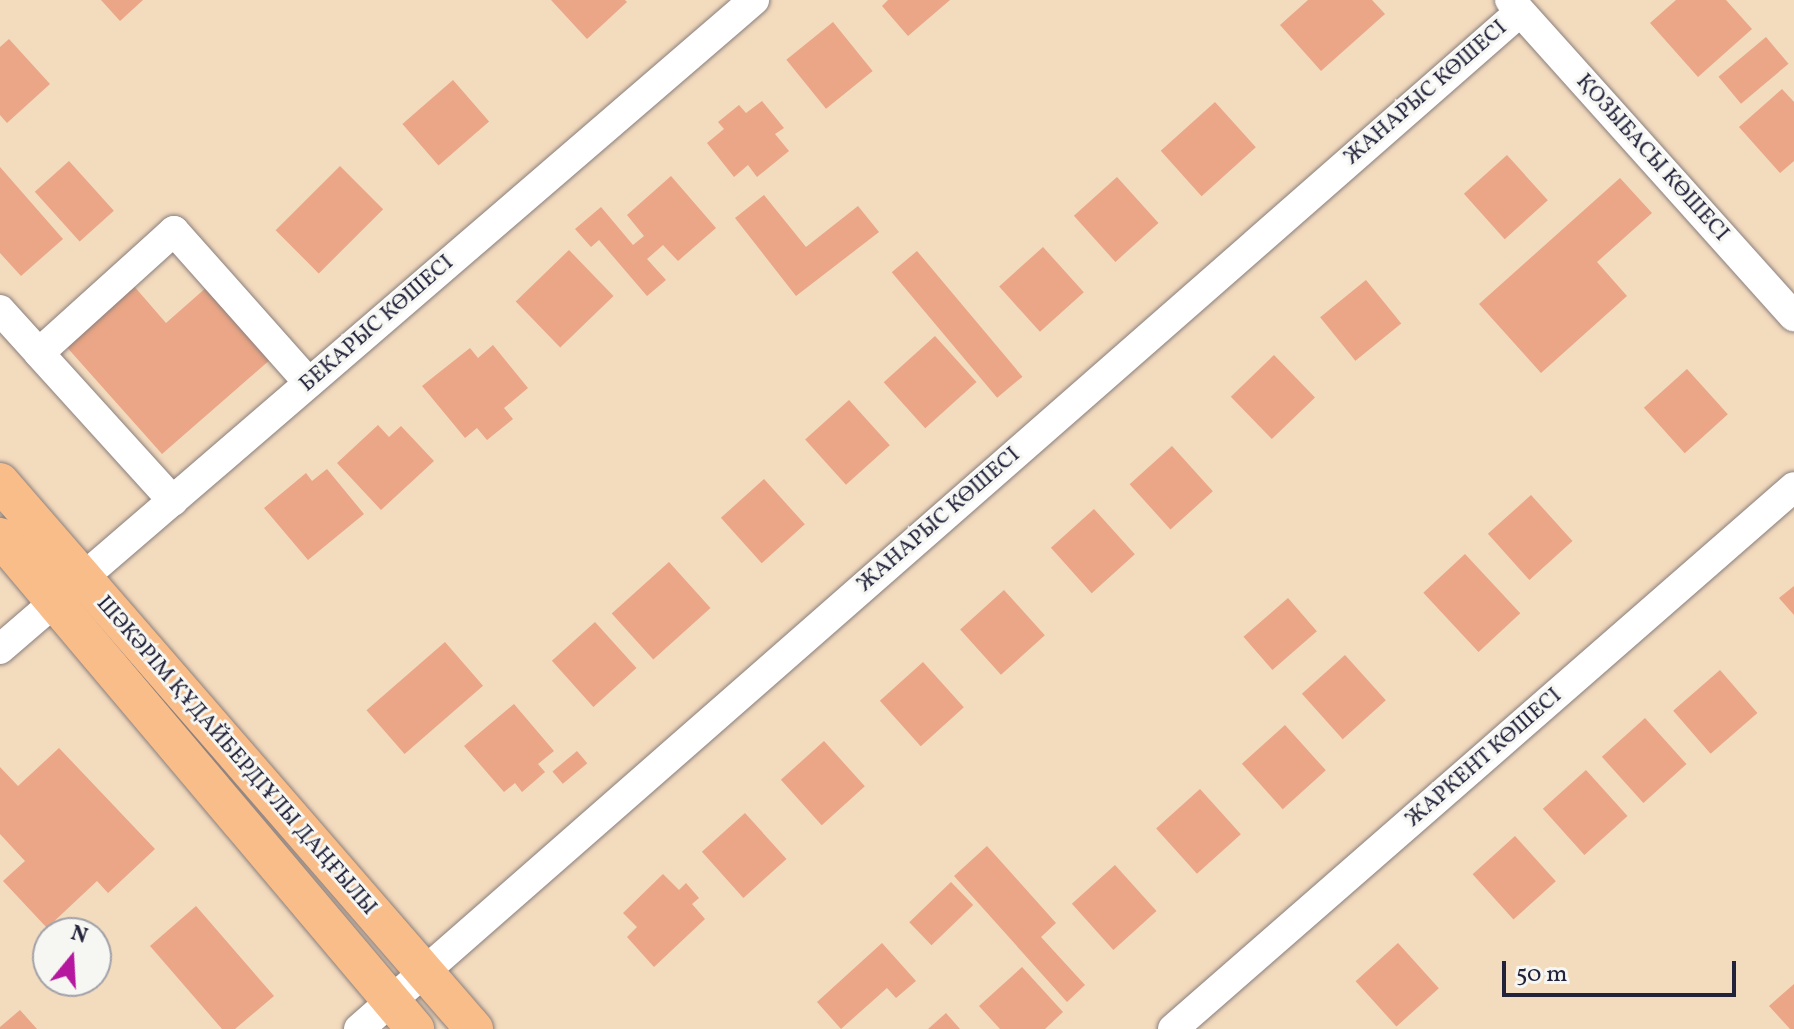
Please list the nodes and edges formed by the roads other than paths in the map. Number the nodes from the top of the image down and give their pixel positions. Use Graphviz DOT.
graph roads {
  1 [pos="754,0"];
  2 [pos="1515,6"];
  3 [pos="0,310"];
  4 [pos="1794,316"];
  5 [pos="39,353"];
  6 [pos="309,383"];
  7 [pos="0,482"];
  8 [pos="1794,487"];
  9 [pos="173,501"];
  10 [pos="0,537"];
  11 [pos="69,590"];
  12 [pos="0,649"];
  13 [pos="424,972"];
  14 [pos="402,1015"];
  15 [pos="359,1029"];
  16 [pos="474,1029"];
  17 [pos="1173,1029"];
  1 -- 6 [label="street, БЕКАРЫС КӨШЕСІ"];
  2 -- 4 [label="street, ҚОЗЫБАСЫ КӨШЕСІ"];
  2 -- 13 [label="street, ЖАНАРЫС КӨШЕСІ"];
  3 -- 5 [label="street"];
  5 -- 6 [label="street"];
  5 -- 9 [label="street"];
  6 -- 9 [label="street, БЕКАРЫС КӨШЕСІ"];
  7 -- 11 [label="main road, ШӘКӘРІМ ҚҰДАЙБЕРДІҰЛЫ ДАҢҒЫЛЫ"];
  8 -- 17 [label="street, ЖАРКЕНТ КӨШЕСІ"];
  9 -- 11 [label="street, БЕКАРЫС КӨШЕСІ"];
  10 -- 11 [label="main road, ШӘКӘРІМ ҚҰДАЙБЕРДІҰЛЫ ДАҢҒЫЛЫ"];
  11 -- 12 [label="street, БЕКАРЫС КӨШЕСІ"];
  11 -- 13 [label="main road, ШӘКӘРІМ ҚҰДАЙБЕРДІҰЛЫ ДАҢҒЫЛЫ"];
  11 -- 14 [label="main road, ШӘКӘРІМ ҚҰДАЙБЕРДІҰЛЫ ДАҢҒЫЛЫ"];
  13 -- 14 [label="street, ЖАНАРЫС КӨШЕСІ"];
  13 -- 16 [label="main road, ШӘКӘРІМ ҚҰДАЙБЕРДІҰЛЫ ДАҢҒЫЛЫ"];
  14 -- 15 [label="street, ЖАНАРЫС КӨШЕСІ"];
}
